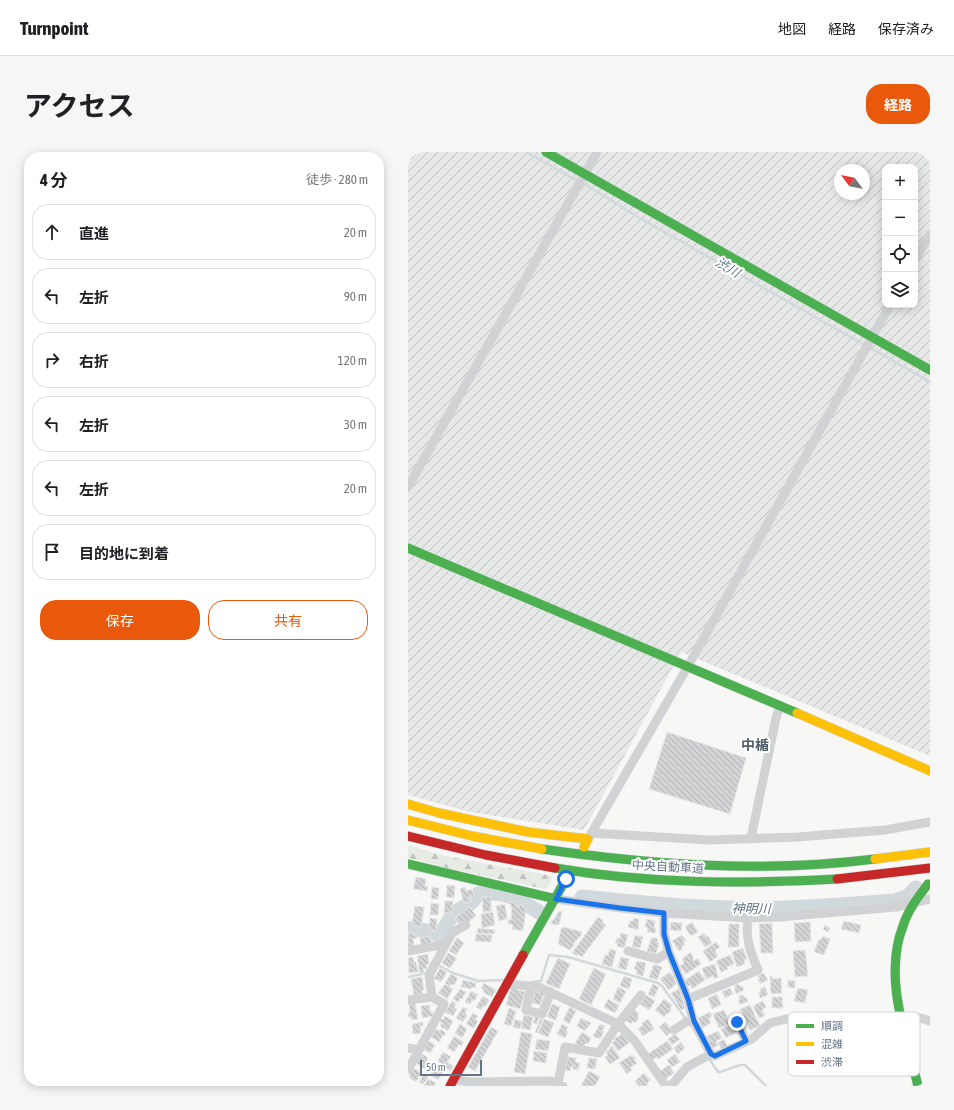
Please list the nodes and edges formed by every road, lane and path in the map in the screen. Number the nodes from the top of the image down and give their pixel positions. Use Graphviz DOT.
graph roads {
  1 [pos="546,152"];
  2 [pos="597,152"];
  3 [pos="584,175"];
  4 [pos="930,234"];
  5 [pos="918,255"];
  6 [pos="888,308"];
  7 [pos="871,339"];
  8 [pos="930,370"];
  9 [pos="408,487"];
  10 [pos="408,548"];
  11 [pos="688,666"];
  12 [pos="780,705"];
  13 [pos="930,771"];
  14 [pos="408,804"];
  15 [pos="408,820"];
  16 [pos="930,822"];
  17 [pos="408,836"];
  18 [pos="751,838"];
  19 [pos="588,840"];
  20 [pos="930,852"];
  21 [pos="408,864"];
  22 [pos="930,868"];
  23 [pos="566,879"];
  24 [pos="928,884"];
  25 [pos="556,899"];
  26 [pos="930,899"];
  27 [pos="914,902"];
  28 [pos="664,913"];
  29 [pos="748,918"];
  30 [pos="466,925"];
  31 [pos="445,944"];
  32 [pos="628,950"];
  33 [pos="408,951"];
  34 [pos="669,952"];
  35 [pos="506,984"];
  36 [pos="531,986"];
  37 [pos="551,992"];
  38 [pos="641,995"];
  39 [pos="432,996"];
  40 [pos="688,999"];
  41 [pos="408,1000"];
  42 [pos="900,1012"];
  43 [pos="920,1018"];
  44 [pos="788,1019"];
  45 [pos="694,1021"];
  46 [pos="930,1021"];
  47 [pos="737,1022"];
  48 [pos="618,1024"];
  49 [pos="674,1030"];
  50 [pos="746,1041"];
  51 [pos="408,1048"];
  52 [pos="419,1050"];
  53 [pos="711,1054"];
  54 [pos="408,1070"];
  55 [pos="916,1076"];
  56 [pos="452,1083"];
  57 [pos="561,1085"];
  58 [pos="666,1086"];
  59 [pos="671,1086"];
  60 [pos="918,1086"];
  1 -- 3 [label="main road"];
  2 -- 3 [label="street"];
  3 -- 7 [label="main road"];
  3 -- 9 [label="street"];
  4 -- 5 [label="street"];
  6 -- 7 [label="street"];
  7 -- 8 [label="main road"];
  7 -- 11 [label="street"];
  10 -- 11 [label="main road"];
  11 -- 12 [label="main road"];
  11 -- 19 [label="street"];
  12 -- 13 [label="main road"];
  12 -- 18 [label="street"];
  14 -- 19 [label="main road"];
  15 -- 20 [label="main road, 中央自動車道"];
  16 -- 18 [label="street"];
  17 -- 22 [label="main road, 中央自動車道"];
  18 -- 19 [label="street"];
  21 -- 25 [label="main road"];
  23 -- 25 [label="main road"];
  24 -- 27 [label="main road"];
  25 -- 28 [label="street"];
  25 -- 35 [label="main road"];
  26 -- 27 [label="street"];
  27 -- 29 [label="street"];
  27 -- 42 [label="main road"];
  28 -- 29 [label="street"];
  28 -- 34 [label="street"];
  29 -- 40 [label="street"];
  30 -- 31 [label="street"];
  31 -- 33 [label="street"];
  31 -- 39 [label="street"];
  32 -- 34 [label="street"];
  34 -- 40 [label="street"];
  35 -- 36 [label="street"];
  35 -- 56 [label="main road"];
  36 -- 37 [label="street"];
  36 -- 37 [label="street"];
  37 -- 48 [label="street"];
  38 -- 48 [label="street"];
  39 -- 41 [label="street"];
  39 -- 52 [label="street"];
  40 -- 45 [label="street"];
  43 -- 46 [label="street"];
  44 -- 50 [label="street"];
  45 -- 49 [label="street"];
  45 -- 53 [label="street"];
  47 -- 50 [label="street"];
  48 -- 57 [label="street"];
  48 -- 58 [label="street"];
  50 -- 53 [label="street"];
  51 -- 52 [label="street"];
  52 -- 54 [label="street"];
  53 -- 59 [label="street"];
  55 -- 60 [label="main road"];
  56 -- 57 [label="street"];
}
